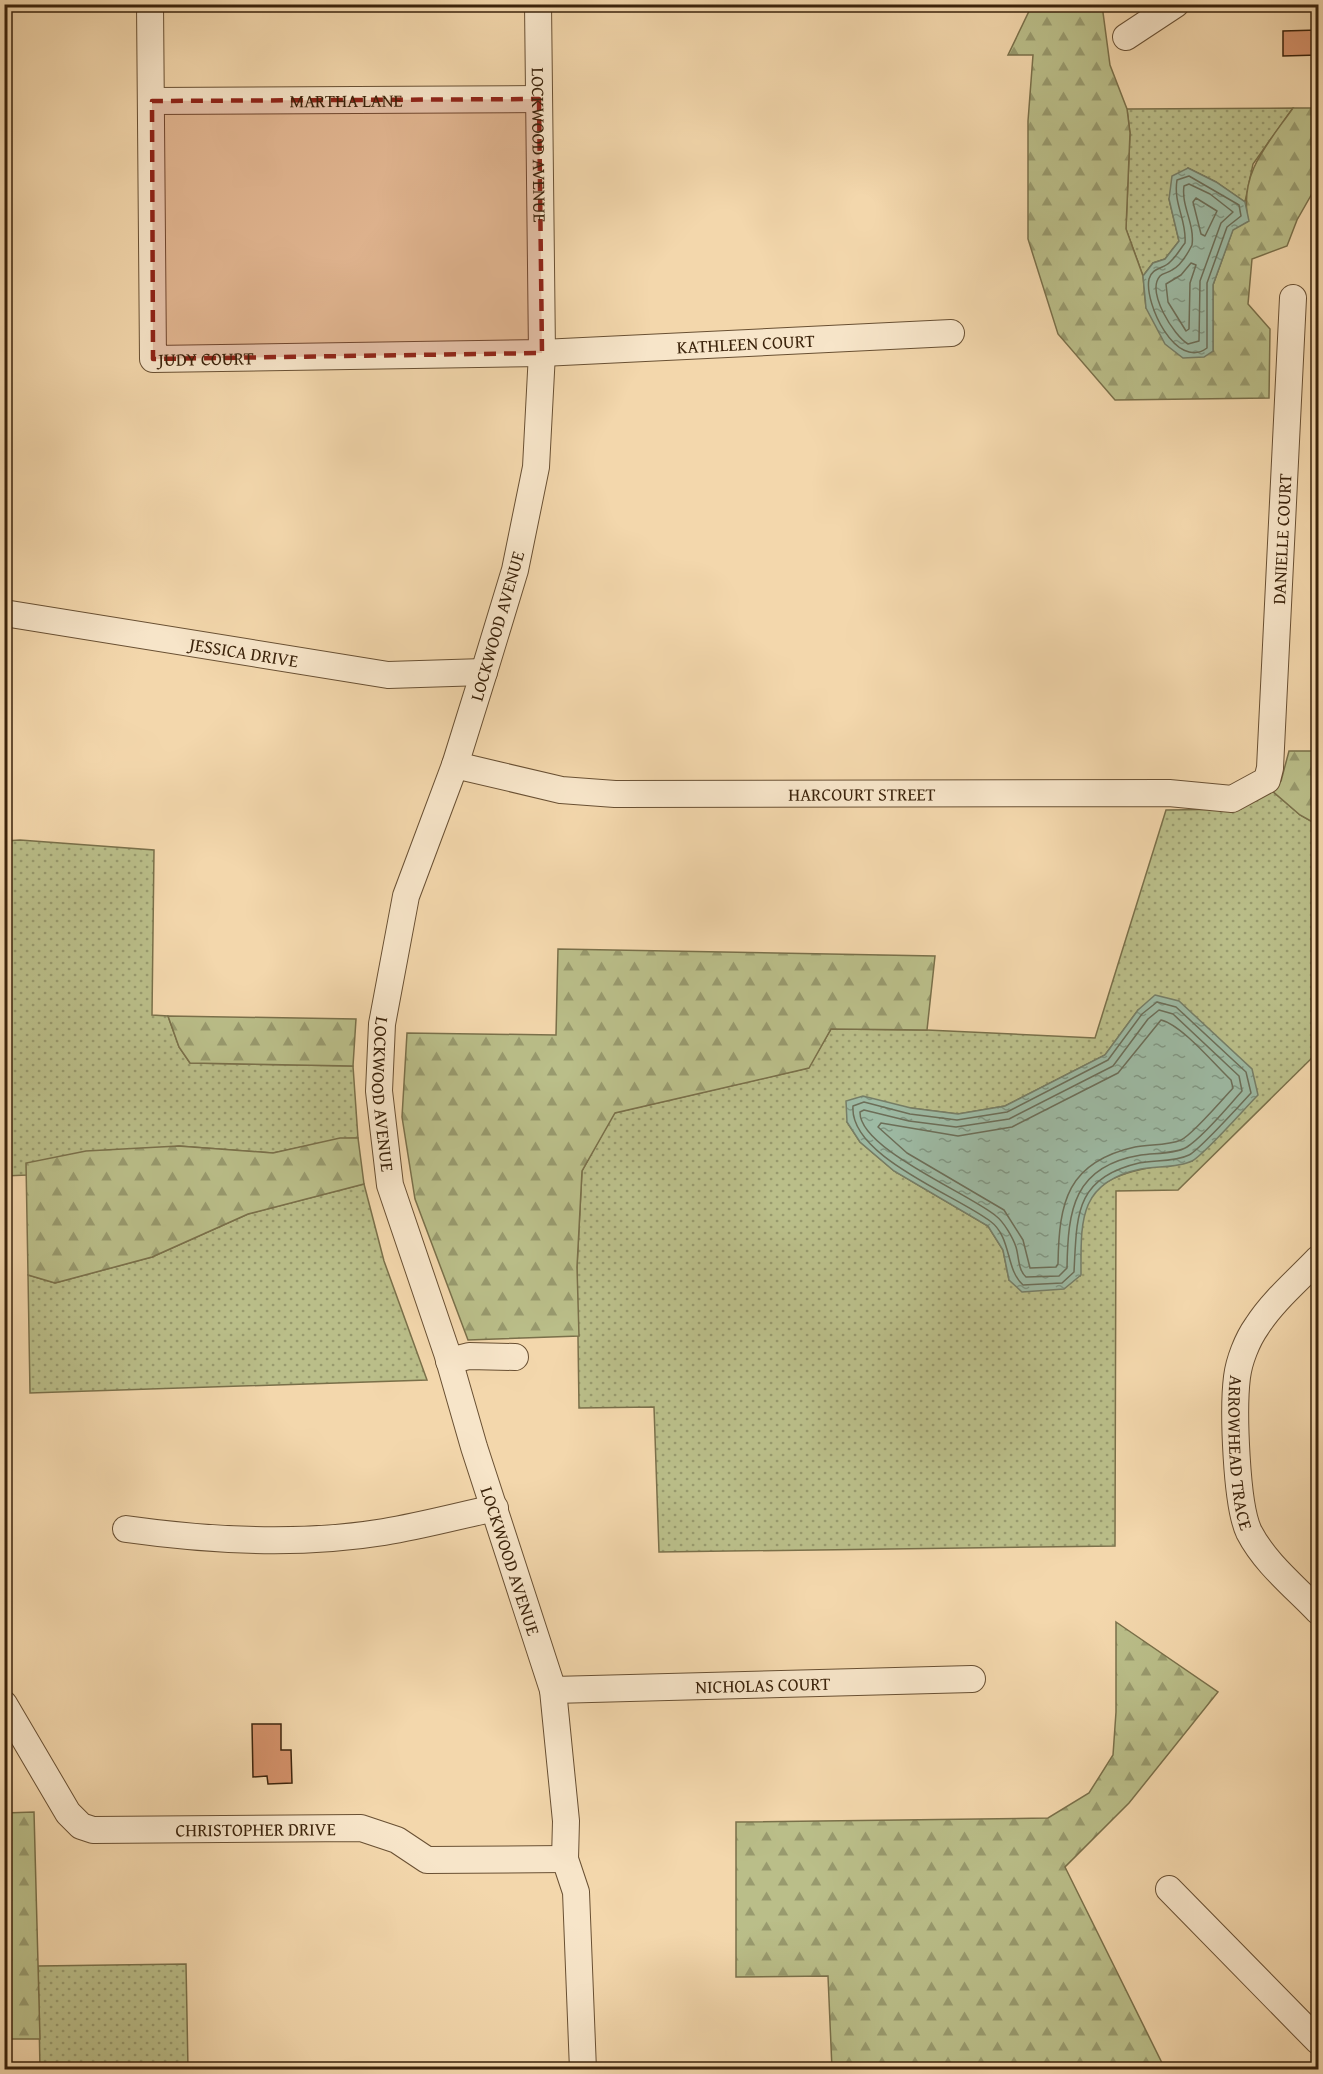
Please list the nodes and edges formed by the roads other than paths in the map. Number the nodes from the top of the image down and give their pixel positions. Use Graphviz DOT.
graph roads {
  1 [pos="150,4"];
  2 [pos="538,4"];
  3 [pos="1176,4"];
  4 [pos="1126,36"];
  5 [pos="539,99"];
  6 [pos="152,100"];
  7 [pos="1293,298"];
  8 [pos="951,333"];
  9 [pos="542,353"];
  10 [pos="4,613"];
  11 [pos="484,672"];
  12 [pos="455,765"];
  13 [pos="1266,780"];
  14 [pos="1318,1259"];
  15 [pos="515,1357"];
  16 [pos="449,1361"];
  17 [pos="495,1508"];
  18 [pos="126,1528"];
  19 [pos="1318,1611"];
  20 [pos="972,1679"];
  21 [pos="553,1690"];
  22 [pos="4,1704"];
  23 [pos="565,1859"];
  24 [pos="1169,1889"];
  25 [pos="1318,2042"];
  26 [pos="583,2070"];
  1 -- 6 [label="street, JUDY COURT"];
  2 -- 5 [label="street, LOCKWOOD AVENUE"];
  3 -- 4 [label="street"];
  5 -- 6 [label="street, MARTHA LANE"];
  5 -- 9 [label="street, LOCKWOOD AVENUE"];
  6 -- 9 [label="street, JUDY COURT"];
  7 -- 13 [label="street, DANIELLE COURT"];
  8 -- 9 [label="street, KATHLEEN COURT"];
  9 -- 11 [label="street, LOCKWOOD AVENUE"];
  10 -- 11 [label="street, JESSICA DRIVE"];
  11 -- 12 [label="street, LOCKWOOD AVENUE"];
  12 -- 13 [label="street, HARCOURT STREET"];
  12 -- 16 [label="street, LOCKWOOD AVENUE"];
  14 -- 19 [label="street, ARROWHEAD TRACE"];
  15 -- 16 [label="street"];
  16 -- 17 [label="street, LOCKWOOD AVENUE"];
  17 -- 18 [label="street"];
  17 -- 21 [label="street, LOCKWOOD AVENUE"];
  20 -- 21 [label="street, NICHOLAS COURT"];
  21 -- 23 [label="street, LOCKWOOD AVENUE"];
  22 -- 23 [label="street, CHRISTOPHER DRIVE"];
  23 -- 26 [label="street, LOCKWOOD AVENUE"];
  24 -- 25 [label="street"];
}
